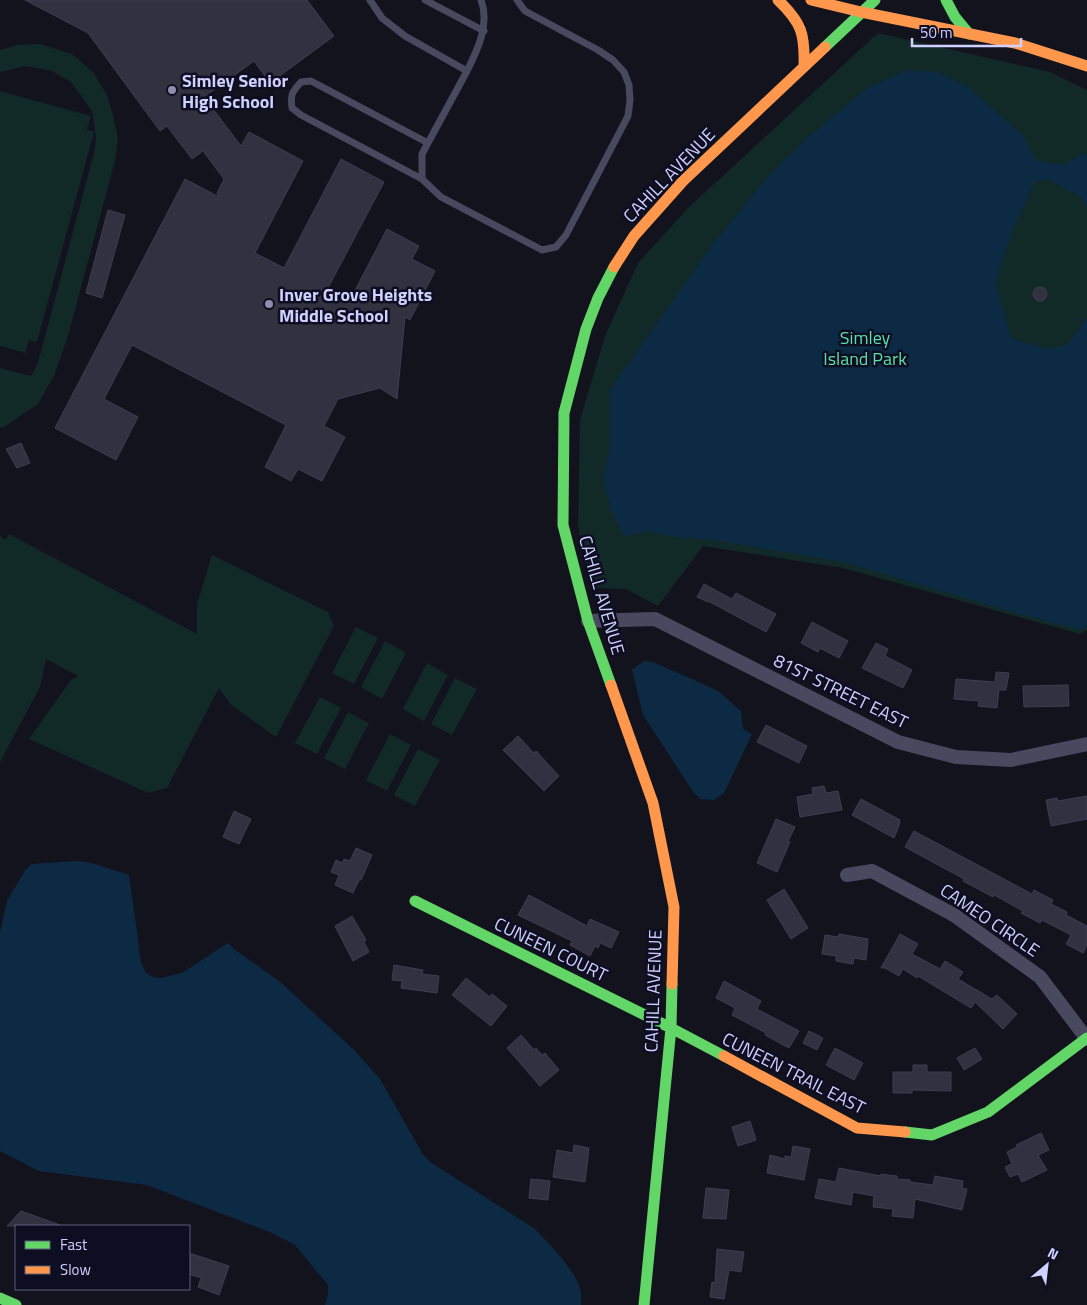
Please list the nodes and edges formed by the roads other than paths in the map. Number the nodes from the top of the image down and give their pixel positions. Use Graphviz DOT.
graph roads {
  1 [pos="370,0"];
  2 [pos="425,0"];
  3 [pos="481,0"];
  4 [pos="517,0"];
  5 [pos="778,0"];
  6 [pos="811,0"];
  7 [pos="876,0"];
  8 [pos="946,0"];
  9 [pos="862,12"];
  10 [pos="484,31"];
  11 [pos="969,34"];
  12 [pos="1087,66"];
  13 [pos="804,67"];
  14 [pos="468,71"];
  15 [pos="428,143"];
  16 [pos="422,179"];
  17 [pos="588,621"];
  18 [pos="1087,744"];
  19 [pos="847,874"];
  20 [pos="415,901"];
  21 [pos="671,1028"];
  22 [pos="1087,1038"];
  23 [pos="0,1298"];
  24 [pos="16,1305"];
  25 [pos="644,1305"];
  1 -- 14 [label="lane"];
  2 -- 10 [label="lane"];
  3 -- 10 [label="lane"];
  4 -- 16 [label="lane"];
  5 -- 13 [label="street"];
  6 -- 9 [label="street"];
  7 -- 9 [label="street, CAHILL AVENUE"];
  8 -- 11 [label="street"];
  9 -- 11 [label="street"];
  9 -- 13 [label="street, CAHILL AVENUE"];
  10 -- 14 [label="lane"];
  11 -- 12 [label="street"];
  13 -- 17 [label="street, CAHILL AVENUE"];
  14 -- 15 [label="lane"];
  15 -- 16 [label="lane"];
  15 -- 16 [label="lane"];
  17 -- 18 [label="street, 81ST STREET EAST"];
  17 -- 21 [label="street, CAHILL AVENUE"];
  19 -- 22 [label="street, CAMEO CIRCLE"];
  20 -- 21 [label="street, CUNEEN COURT"];
  21 -- 22 [label="street, CUNEEN TRAIL EAST"];
  21 -- 25 [label="street, CAHILL AVENUE"];
  23 -- 24 [label="street"];
}
